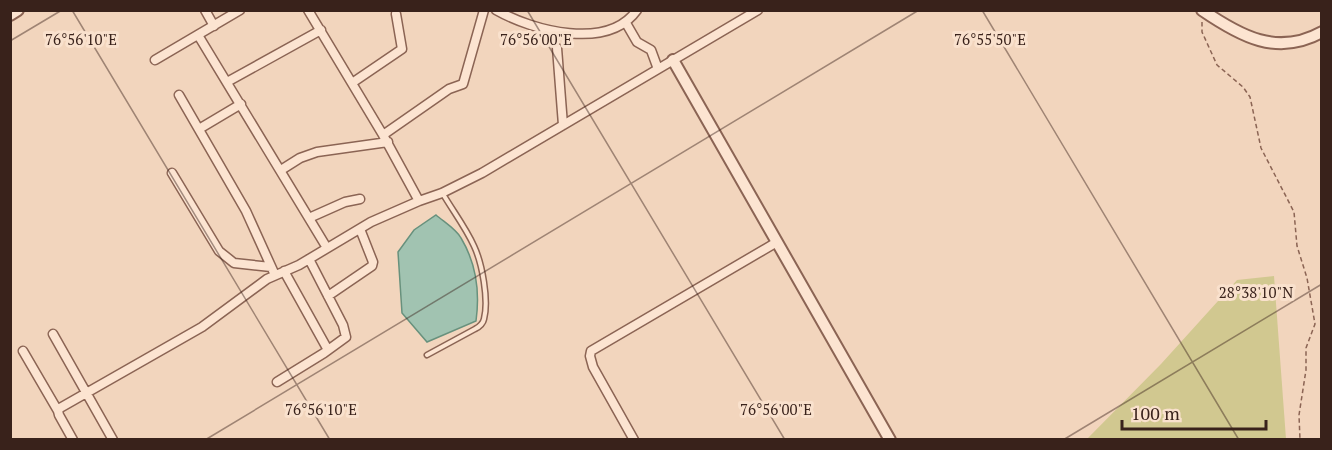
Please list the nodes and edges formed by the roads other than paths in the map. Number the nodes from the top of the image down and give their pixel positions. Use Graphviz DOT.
graph roads {
  1 [pos="18,10"];
  2 [pos="205,10"];
  3 [pos="240,10"];
  4 [pos="308,10"];
  5 [pos="484,10"];
  6 [pos="496,10"];
  7 [pos="637,10"];
  8 [pos="758,10"];
  9 [pos="1203,11"];
  10 [pos="396,14"];
  11 [pos="10,15"];
  12 [pos="626,23"];
  13 [pos="214,26"];
  14 [pos="321,30"];
  15 [pos="1322,32"];
  16 [pos="198,35"];
  17 [pos="557,48"];
  18 [pos="155,60"];
  19 [pos="673,60"];
  20 [pos="658,69"];
  21 [pos="227,81"];
  22 [pos="352,83"];
  23 [pos="179,95"];
  24 [pos="241,104"];
  25 [pos="563,125"];
  26 [pos="199,129"];
  27 [pos="385,139"];
  28 [pos="280,170"];
  29 [pos="172,172"];
  30 [pos="442,193"];
  31 [pos="360,199"];
  32 [pos="419,201"];
  33 [pos="309,218"];
  34 [pos="360,229"];
  35 [pos="777,242"];
  36 [pos="327,248"];
  37 [pos="309,259"];
  38 [pos="273,271"];
  39 [pos="284,271"];
  40 [pos="328,296"];
  41 [pos="52,334"];
  42 [pos="328,350"];
  43 [pos="23,351"];
  44 [pos="427,355"];
  45 [pos="277,382"];
  46 [pos="86,393"];
  47 [pos="58,411"];
  48 [pos="73,440"];
  49 [pos="113,440"];
  50 [pos="634,440"];
  51 [pos="890,440"];
  1 -- 11 [label="street"];
  2 -- 13 [label="street"];
  3 -- 13 [label="street"];
  4 -- 14 [label="street"];
  5 -- 27 [label="street"];
  6 -- 12 [label="street"];
  7 -- 12 [label="street"];
  8 -- 19 [label="street"];
  9 -- 15 [label="street"];
  10 -- 22 [label="street"];
  12 -- 20 [label="street"];
  13 -- 16 [label="street"];
  14 -- 21 [label="street"];
  14 -- 22 [label="street"];
  16 -- 18 [label="street"];
  16 -- 21 [label="street"];
  17 -- 25 [label="street"];
  19 -- 20 [label="street"];
  19 -- 35 [label="street"];
  20 -- 25 [label="street"];
  21 -- 24 [label="street"];
  22 -- 27 [label="street"];
  23 -- 26 [label="street"];
  24 -- 26 [label="street"];
  24 -- 28 [label="street"];
  25 -- 30 [label="street"];
  26 -- 38 [label="street"];
  27 -- 28 [label="street"];
  27 -- 32 [label="street"];
  28 -- 33 [label="street"];
  29 -- 38 [label="street"];
  30 -- 32 [label="street"];
  30 -- 44 [label="lane"];
  31 -- 33 [label="street"];
  32 -- 34 [label="street"];
  33 -- 36 [label="street"];
  34 -- 36 [label="street"];
  34 -- 40 [label="street"];
  35 -- 50 [label="street"];
  35 -- 51 [label="street"];
  36 -- 37 [label="street"];
  37 -- 39 [label="street"];
  37 -- 40 [label="street"];
  38 -- 39 [label="street"];
  38 -- 46 [label="street"];
  39 -- 42 [label="street"];
  40 -- 42 [label="street"];
  41 -- 46 [label="street"];
  42 -- 45 [label="street"];
  43 -- 47 [label="street"];
  46 -- 47 [label="street"];
  46 -- 49 [label="street"];
  47 -- 48 [label="street"];
}
